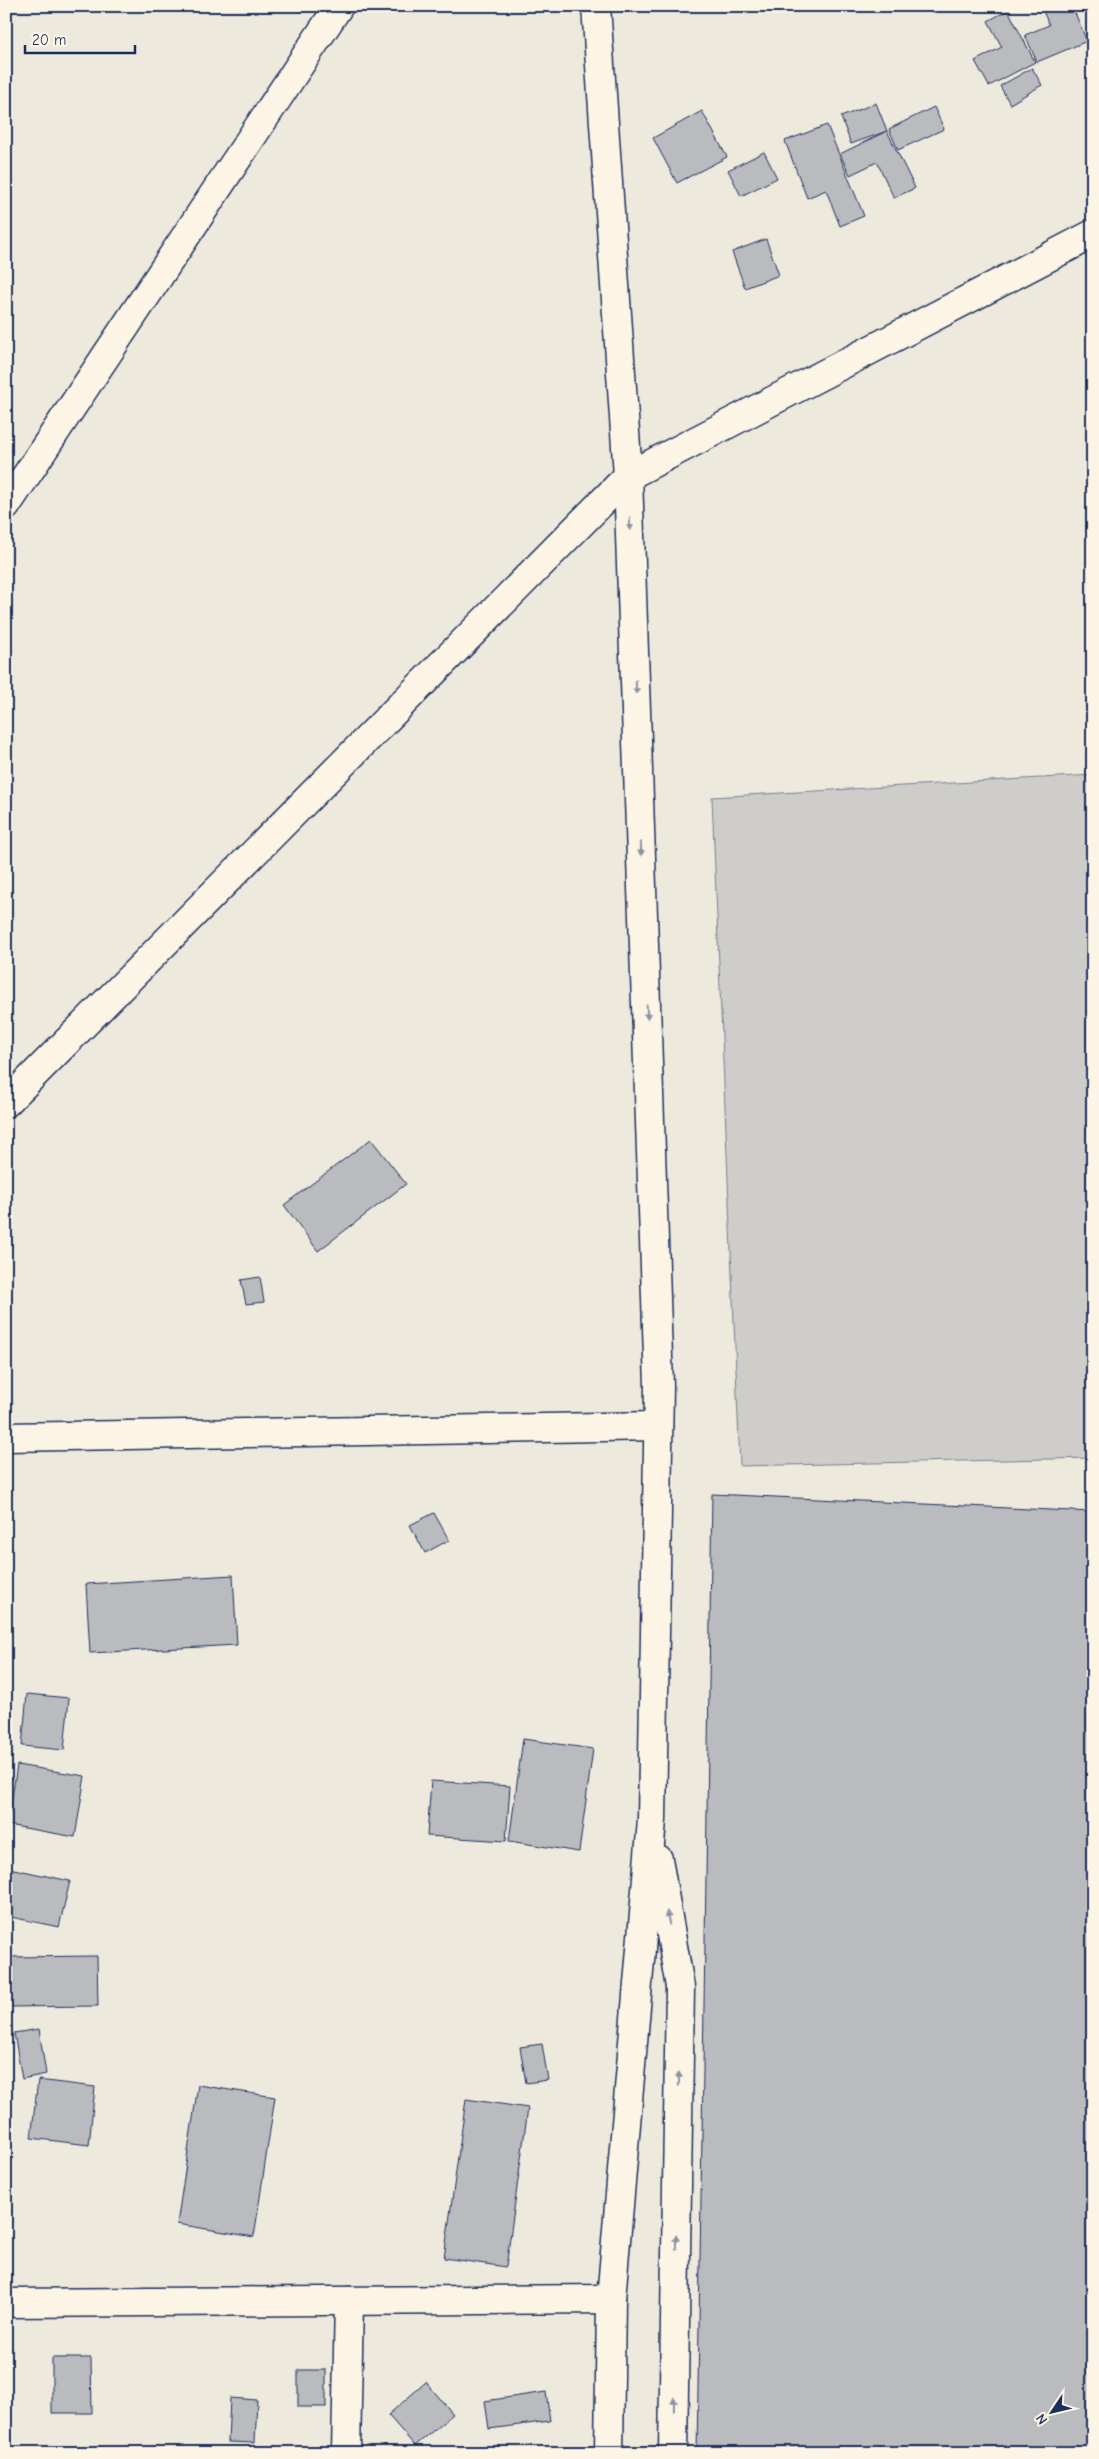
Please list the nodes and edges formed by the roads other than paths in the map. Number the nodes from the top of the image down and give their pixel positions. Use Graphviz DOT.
graph roads {
  1 [pos="339,6"];
  2 [pos="596,6"];
  3 [pos="1093,234"];
  4 [pos="628,476"];
  5 [pos="6,506"];
  6 [pos="6,1103"];
  7 [pos="658,1426"];
  8 [pos="6,1437"];
  9 [pos="652,1820"];
  10 [pos="611,2299"];
  11 [pos="349,2301"];
  12 [pos="6,2302"];
  13 [pos="346,2453"];
  14 [pos="609,2453"];
  15 [pos="673,2453"];
  1 -- 5 [label="street"];
  2 -- 4 [label="street"];
  3 -- 4 [label="street"];
  4 -- 6 [label="street"];
  4 -- 7 [label="street, one-way"];
  7 -- 8 [label="street"];
  7 -- 9 [label="street"];
  9 -- 10 [label="street"];
  15 -- 9 [label="street, one-way"];
  10 -- 11 [label="street"];
  10 -- 14 [label="street"];
  11 -- 12 [label="street"];
  11 -- 13 [label="street"];
}
